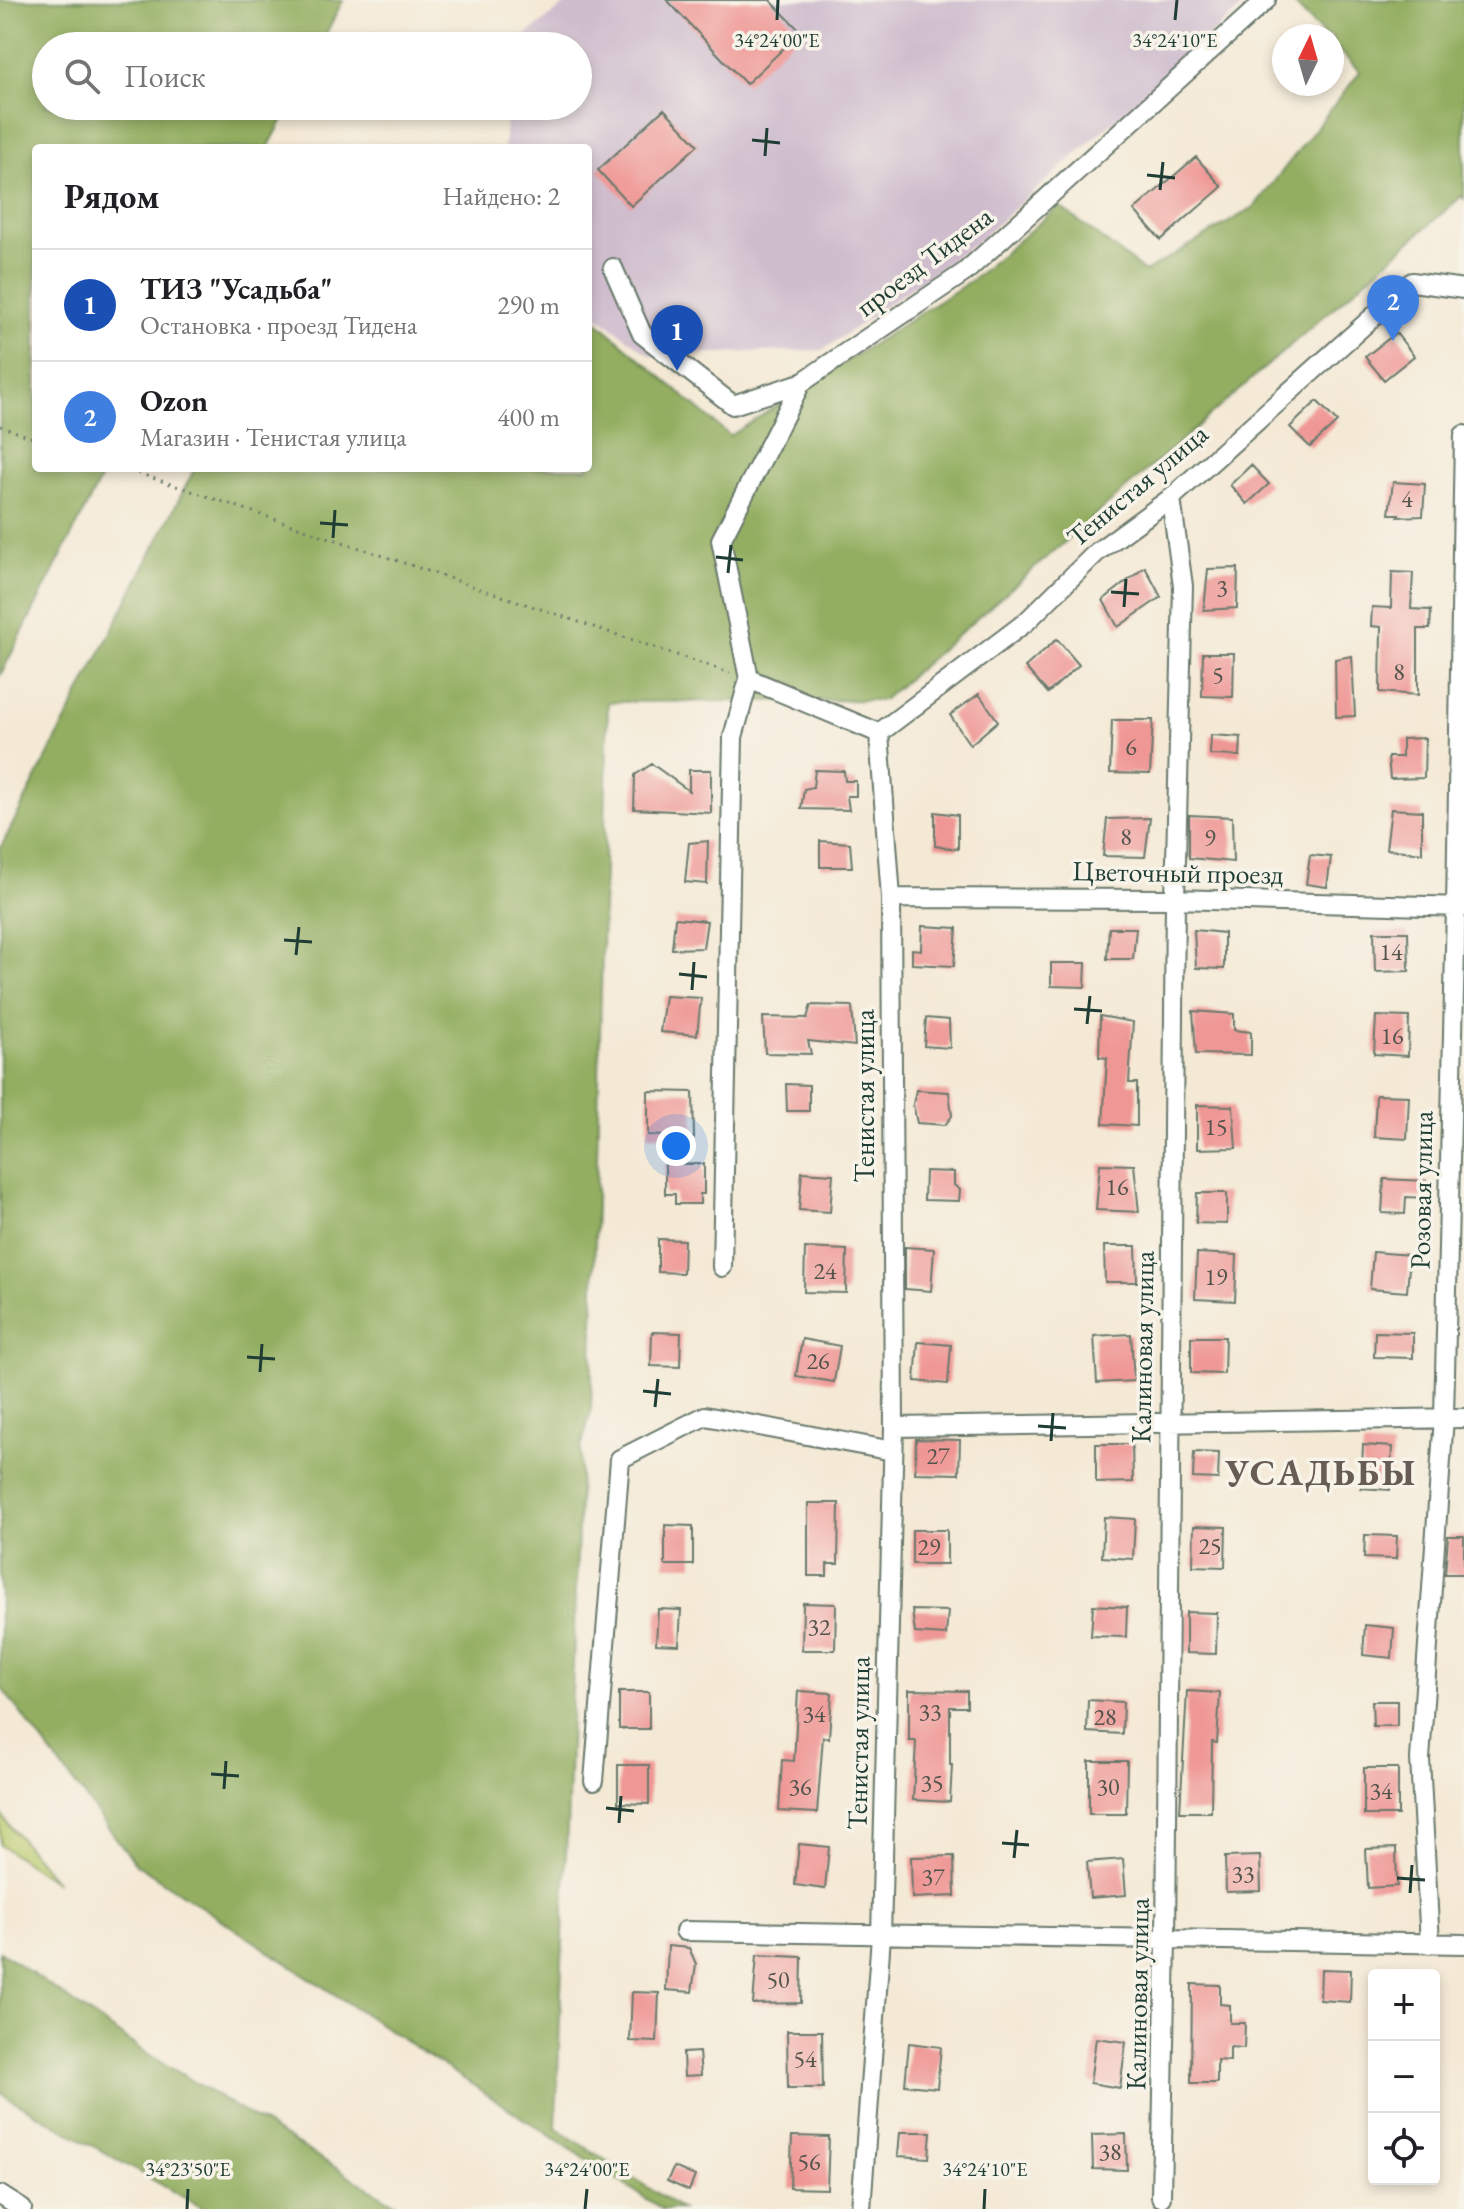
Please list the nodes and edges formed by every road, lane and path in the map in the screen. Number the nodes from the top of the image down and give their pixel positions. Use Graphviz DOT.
graph roads {
  1 [pos="1266,0"];
  2 [pos="613,268"];
  3 [pos="1464,289"];
  4 [pos="801,383"];
  5 [pos="0,426"];
  6 [pos="1464,435"];
  7 [pos="32,438"];
  8 [pos="135,472"];
  9 [pos="1171,498"];
  10 [pos="749,679"];
  11 [pos="879,733"];
  12 [pos="891,898"];
  13 [pos="1175,899"];
  14 [pos="1460,907"];
  15 [pos="722,1267"];
  16 [pos="1444,1417"];
  17 [pos="1464,1418"];
  18 [pos="1169,1424"];
  19 [pos="894,1427"];
  20 [pos="893,1451"];
  21 [pos="594,1781"];
  22 [pos="685,1931"];
  23 [pos="881,1936"];
  24 [pos="1166,1940"];
  25 [pos="1430,1944"];
  26 [pos="1464,1944"];
  27 [pos="0,2195"];
  28 [pos="1161,2197"];
  29 [pos="22,2209"];
  30 [pos="861,2209"];
  1 -- 4 [label="street, проезд Тидена"];
  2 -- 4 [label="street, проезд Тидена"];
  3 -- 9 [label="street, Тенистая улица"];
  4 -- 10 [label="street"];
  5 -- 7 [label="path"];
  6 -- 14 [label="street, Розовая улица"];
  8 -- 10 [label="path"];
  9 -- 11 [label="street, Тенистая улица"];
  9 -- 13 [label="street, Калиновая улица"];
  10 -- 11 [label="street"];
  10 -- 15 [label="street"];
  11 -- 12 [label="street, Тенистая улица"];
  12 -- 13 [label="street, Цветочный проезд"];
  12 -- 19 [label="street, Тенистая улица"];
  13 -- 14 [label="street, Цветочный проезд"];
  13 -- 18 [label="street, Калиновая улица"];
  14 -- 16 [label="street, Розовая улица"];
  16 -- 17 [label="street"];
  16 -- 18 [label="street"];
  16 -- 25 [label="street, Розовая улица"];
  18 -- 19 [label="street"];
  18 -- 24 [label="street, Калиновая улица"];
  19 -- 20 [label="street, Тенистая улица"];
  20 -- 21 [label="street"];
  20 -- 23 [label="street, Тенистая улица"];
  22 -- 23 [label="street"];
  23 -- 24 [label="street"];
  23 -- 30 [label="street, Тенистая улица"];
  24 -- 25 [label="street"];
  24 -- 28 [label="street, Калиновая улица"];
  25 -- 26 [label="street"];
  27 -- 29 [label="street"];
}
